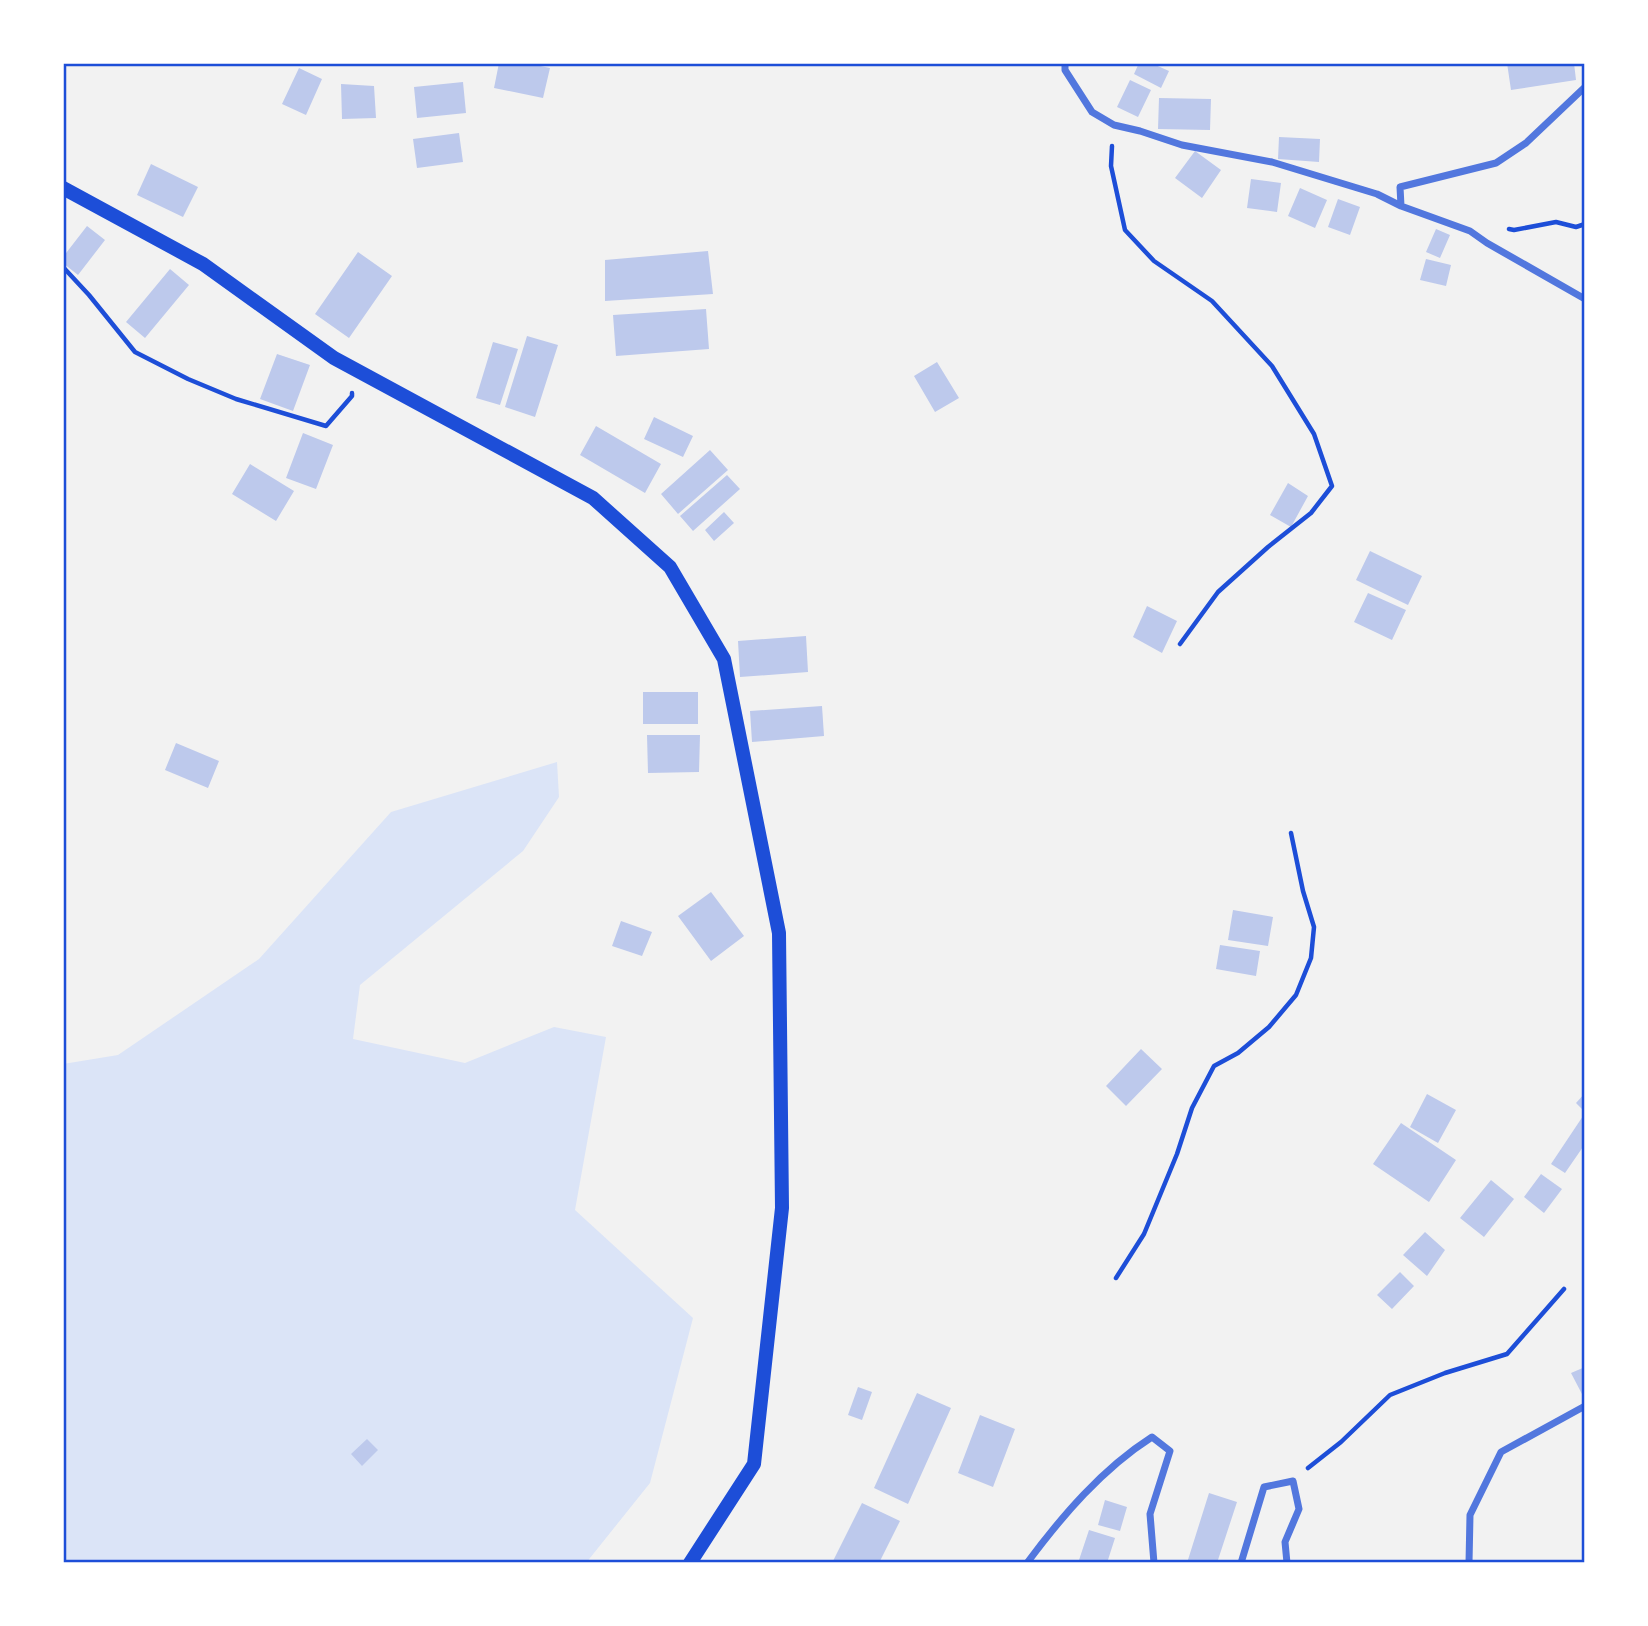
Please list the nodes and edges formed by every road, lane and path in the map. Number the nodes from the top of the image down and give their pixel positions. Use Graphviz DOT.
graph roads {
  1 [pos="1065,63"];
  2 [pos="1585,87"];
  3 [pos="1114,125"];
  4 [pos="63,188"];
  5 [pos="1401,206"];
  6 [pos="1585,224"];
  7 [pos="1470,231"];
  8 [pos="63,267"];
  9 [pos="1585,299"];
  10 [pos="350,387"];
  11 [pos="1180,644"];
  12 [pos="1291,833"];
  13 [pos="1116,1278"];
  14 [pos="1564,1289"];
  15 [pos="1585,1406"];
  16 [pos="1293,1481"];
  17 [pos="690,1563"];
  18 [pos="1027,1563"];
  19 [pos="1154,1563"];
  20 [pos="1241,1563"];
  21 [pos="1287,1563"];
  22 [pos="1469,1563"];
  1 -- 3 [label="street"];
  2 -- 5 [label="street"];
  3 -- 5 [label="street"];
  3 -- 11 [label="path"];
  4 -- 17 [label="main road"];
  5 -- 7 [label="street"];
  6 -- 7 [label="path"];
  7 -- 9 [label="street"];
  8 -- 10 [label="path"];
  12 -- 13 [label="path"];
  14 -- 16 [label="path"];
  15 -- 22 [label="street"];
  16 -- 20 [label="street"];
  16 -- 21 [label="street"];
  18 -- 19 [label="street"];
}
